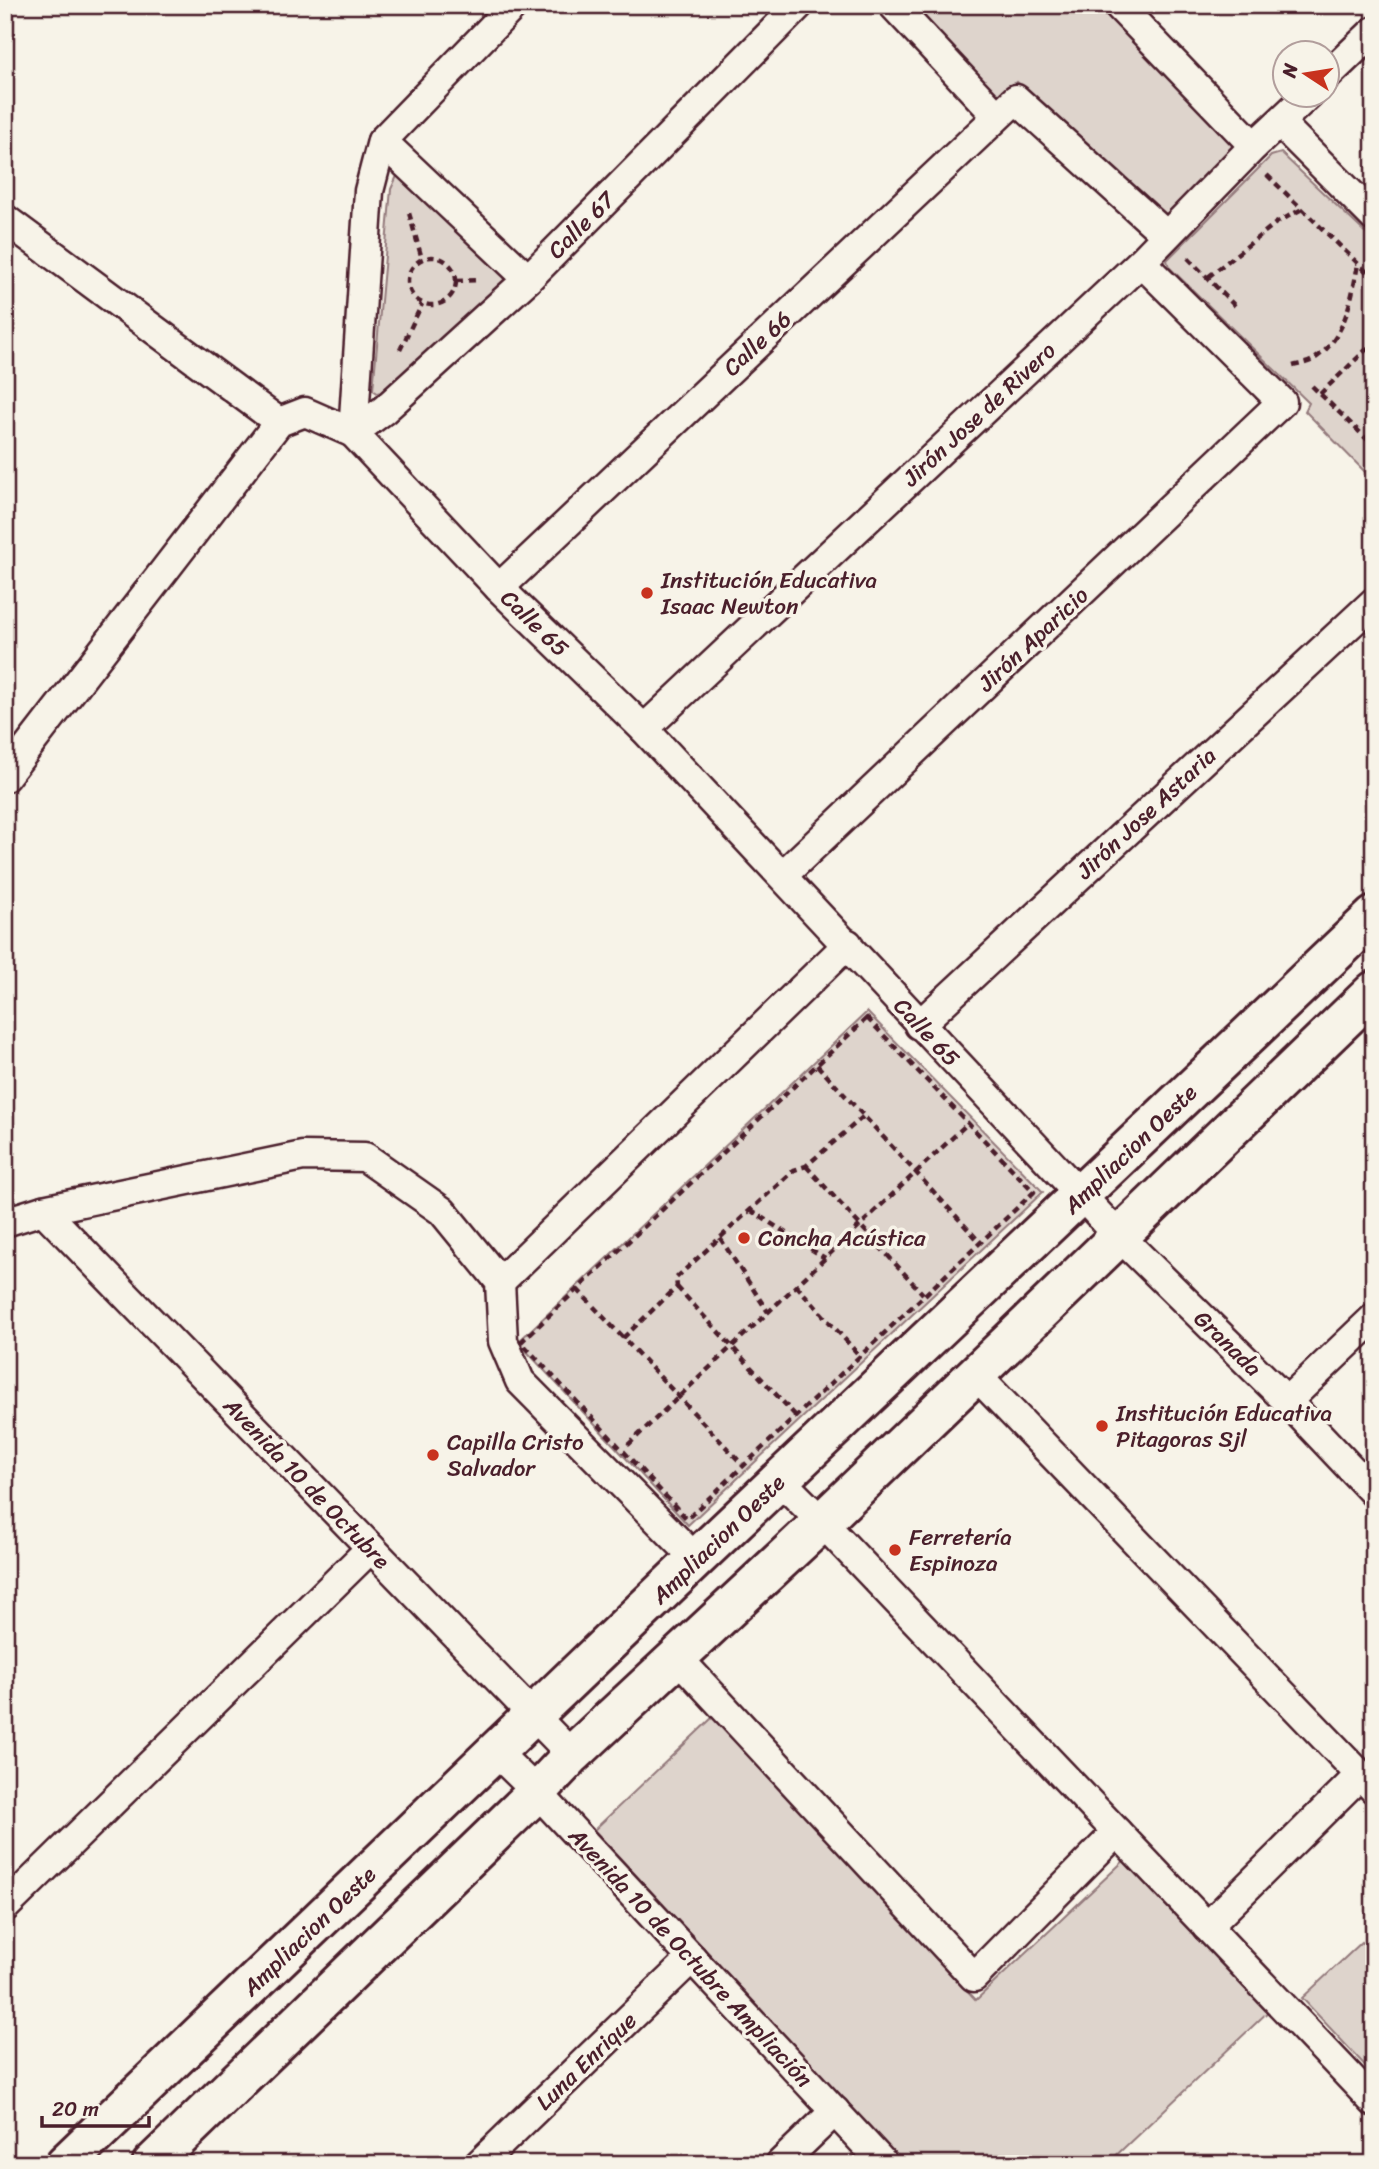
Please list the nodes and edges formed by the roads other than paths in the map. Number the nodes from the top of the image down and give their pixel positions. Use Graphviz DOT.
graph roads {
  1 [pos="514,5"];
  2 [pos="799,5"];
  3 [pos="893,5"];
  4 [pos="1118,5"];
  5 [pos="1374,31"];
  6 [pos="1340,64"];
  7 [pos="1006,107"];
  8 [pos="1295,108"];
  9 [pos="1280,123"];
  10 [pos="382,141"];
  11 [pos="1254,146"];
  12 [pos="1374,217"];
  13 [pos="5,219"];
  14 [pos="1166,235"];
  15 [pos="1141,262"];
  16 [pos="527,279"];
  17 [pos="279,422"];
  18 [pos="353,433"];
  19 [pos="499,588"];
  20 [pos="1374,602"];
  21 [pos="644,729"];
  22 [pos="5,777"];
  23 [pos="783,875"];
  24 [pos="1374,916"];
  25 [pos="848,944"];
  26 [pos="1374,991"];
  27 [pos="919,1025"];
  28 [pos="1081,1195"];
  29 [pos="43,1210"];
  30 [pos="5,1222"];
  31 [pos="1119,1236"];
  32 [pos="500,1282"];
  33 [pos="1374,1318"];
  34 [pos="975,1374"];
  35 [pos="1287,1401"];
  36 [pos="780,1480"];
  37 [pos="1374,1493"];
  38 [pos="822,1522"];
  39 [pos="371,1548"];
  40 [pos="696,1559"];
  41 [pos="677,1657"];
  42 [pos="533,1716"];
  43 [pos="496,1752"];
  44 [pos="572,1755"];
  45 [pos="1367,1782"];
  46 [pos="537,1793"];
  47 [pos="1117,1832"];
  48 [pos="5,1907"];
  49 [pos="1207,1927"];
  50 [pos="692,1958"];
  51 [pos="1374,2102"];
  52 [pos="835,2111"];
  53 [pos="65,2164"];
  54 [pos="152,2164"];
  55 [pos="479,2164"];
  56 [pos="780,2164"];
  57 [pos="884,2164"];
  1 -- 10 [label="street"];
  2 -- 16 [label="street, Calle 67"];
  3 -- 7 [label="street"];
  4 -- 11 [label="street"];
  5 -- 6 [label="street"];
  7 -- 14 [label="street"];
  7 -- 19 [label="street, Calle 66"];
  8 -- 9 [label="street, Jirón Jose de Rivero"];
  9 -- 11 [label="street, Jirón Jose de Rivero"];
  9 -- 12 [label="street"];
  10 -- 16 [label="street"];
  10 -- 18 [label="street"];
  11 -- 14 [label="street, Jirón Jose de Rivero"];
  13 -- 17 [label="street"];
  14 -- 15 [label="street, Jirón Jose de Rivero"];
  15 -- 21 [label="street, Jirón Jose de Rivero"];
  15 -- 23 [label="street, Jirón Aparicio"];
  16 -- 18 [label="street, Calle 67"];
  17 -- 18 [label="street, Calle 65"];
  17 -- 22 [label="street"];
  18 -- 19 [label="street, Calle 65"];
  19 -- 21 [label="street, Calle 65"];
  20 -- 27 [label="street, Jirón Jose Astaria"];
  21 -- 23 [label="street, Calle 65"];
  23 -- 25 [label="street, Calle 65"];
  24 -- 28 [label="main road, Ampliacion Oeste"];
  25 -- 27 [label="street, Calle 65"];
  25 -- 32 [label="street"];
  26 -- 31 [label="main road"];
  27 -- 28 [label="street, Calle 65"];
  28 -- 31 [label="street, Granada"];
  28 -- 36 [label="main road, Ampliacion Oeste"];
  29 -- 30 [label="street"];
  29 -- 32 [label="street"];
  29 -- 39 [label="street, Avenida 10 de Octubre"];
  31 -- 34 [label="main road"];
  31 -- 35 [label="street, Granada"];
  32 -- 40 [label="street"];
  33 -- 35 [label="street"];
  34 -- 38 [label="main road"];
  34 -- 45 [label="street"];
  35 -- 37 [label="street, Granada"];
  36 -- 38 [label="street"];
  36 -- 40 [label="main road, Ampliacion Oeste"];
  38 -- 41 [label="main road"];
  38 -- 47 [label="street"];
  39 -- 42 [label="street, Avenida 10 de Octubre"];
  39 -- 48 [label="street"];
  40 -- 42 [label="main road, Ampliacion Oeste"];
  41 -- 44 [label="main road"];
  41 -- 47 [label="street"];
  42 -- 43 [label="main road, Ampliacion Oeste"];
  42 -- 44 [label="street, Avenida 10 de Octubre"];
  43 -- 46 [label="street, Avenida 10 de Octubre Ampliación"];
  43 -- 53 [label="main road, Ampliacion Oeste"];
  44 -- 46 [label="main road"];
  45 -- 49 [label="street"];
  46 -- 50 [label="street, Avenida 10 de Octubre Ampliación"];
  46 -- 54 [label="main road"];
  47 -- 49 [label="street"];
  49 -- 51 [label="street"];
  50 -- 52 [label="street, Avenida 10 de Octubre Ampliación"];
  50 -- 55 [label="street, Luna Enrique"];
  52 -- 56 [label="street"];
  52 -- 57 [label="street, Avenida 10 de Octubre Ampliación"];
}
